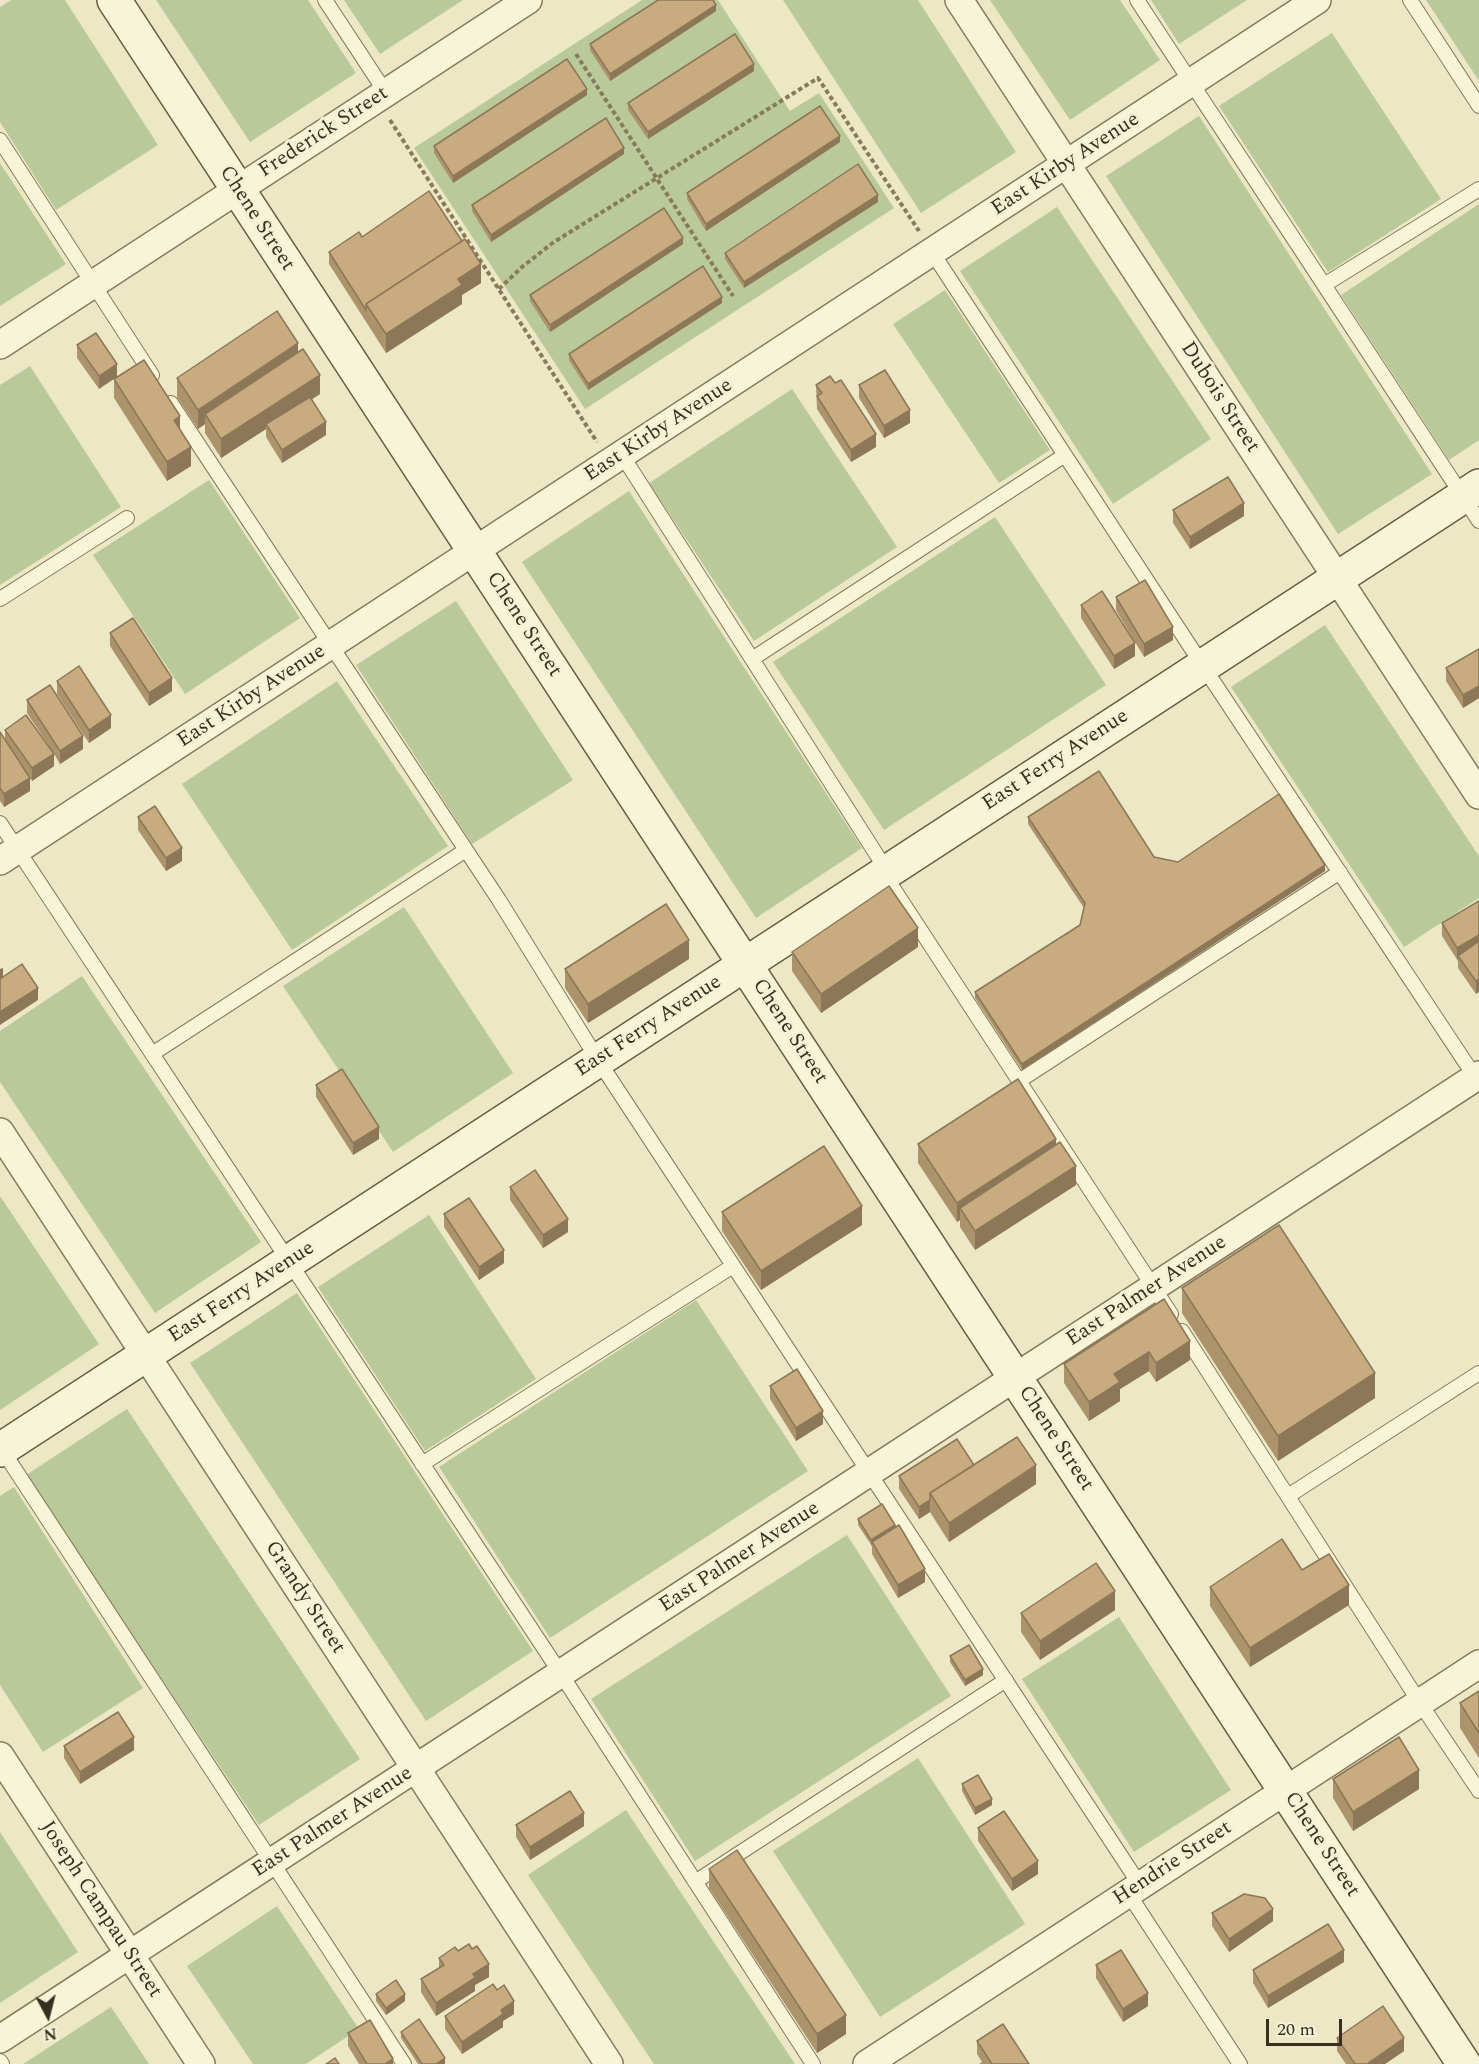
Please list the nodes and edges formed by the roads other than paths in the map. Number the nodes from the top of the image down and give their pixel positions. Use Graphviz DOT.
graph roads {
  1 [pos="114,0"];
  2 [pos="325,0"];
  3 [pos="528,0"];
  4 [pos="959,0"];
  5 [pos="1137,0"];
  6 [pos="1317,0"];
  7 [pos="1410,0"];
  8 [pos="1191,83"];
  9 [pos="381,96"];
  10 [pos="1479,106"];
  11 [pos="0,140"];
  12 [pos="1066,164"];
  13 [pos="1479,189"];
  14 [pos="238,190"];
  15 [pos="932,252"];
  16 [pos="93,285"];
  17 [pos="1324,285"];
  18 [pos="0,345"];
  19 [pos="1065,455"];
  20 [pos="616,459"];
  21 [pos="1474,501"];
  22 [pos="128,518"];
  23 [pos="474,552"];
  24 [pos="1337,578"];
  25 [pos="0,599"];
  26 [pos="330,646"];
  27 [pos="752,659"];
  28 [pos="1203,666"];
  29 [pos="1479,795"];
  30 [pos="0,823"];
  31 [pos="466,850"];
  32 [pos="9,856"];
  33 [pos="1340,872"];
  34 [pos="886,873"];
  35 [pos="745,965"];
  36 [pos="152,1054"];
  37 [pos="598,1060"];
  38 [pos="1478,1078"];
  39 [pos="1019,1081"];
  40 [pos="0,1132"];
  41 [pos="289,1262"];
  42 [pos="733,1266"];
  43 [pos="1154,1287"];
  44 [pos="146,1356"];
  45 [pos="1479,1374"];
  46 [pos="1015,1378"];
  47 [pos="1,1448"];
  48 [pos="422,1464"];
  49 [pos="870,1473"];
  50 [pos="1288,1496"];
  51 [pos="1479,1665"];
  52 [pos="561,1674"];
  53 [pos="1006,1680"];
  54 [pos="1420,1703"];
  55 [pos="0,1756"];
  56 [pos="416,1769"];
  57 [pos="1285,1791"];
  58 [pos="1479,1791"];
  59 [pos="272,1863"];
  60 [pos="695,1882"];
  61 [pos="1134,1889"];
  62 [pos="130,1955"];
  63 [pos="0,2039"];
  64 [pos="201,2064"];
  65 [pos="404,2064"];
  66 [pos="609,2064"];
  67 [pos="813,2064"];
  68 [pos="867,2064"];
  69 [pos="1240,2064"];
  70 [pos="1464,2064"];
  1 -- 14 [label="street, Chene Street"];
  2 -- 9 [label="lane"];
  3 -- 9 [label="street, Frederick Street"];
  4 -- 12 [label="street, Dubois Street"];
  5 -- 8 [label="lane"];
  6 -- 8 [label="street, East Kirby Avenue"];
  7 -- 10 [label="lane"];
  8 -- 12 [label="street, East Kirby Avenue"];
  8 -- 17 [label="lane"];
  9 -- 14 [label="street, Frederick Street"];
  11 -- 16 [label="lane"];
  12 -- 15 [label="street, East Kirby Avenue"];
  12 -- 24 [label="street, Dubois Street"];
  13 -- 17 [label="lane"];
  14 -- 16 [label="street, Frederick Street"];
  14 -- 23 [label="street, Chene Street"];
  15 -- 19 [label="lane"];
  15 -- 20 [label="street, East Kirby Avenue"];
  16 -- 18 [label="street, Frederick Street"];
  16 -- 26 [label="lane"];
  17 -- 21 [label="lane"];
  19 -- 27 [label="lane"];
  19 -- 28 [label="lane"];
  20 -- 23 [label="street, East Kirby Avenue"];
  20 -- 27 [label="lane"];
  21 -- 24 [label="street, East Ferry Avenue"];
  22 -- 25 [label="lane"];
  23 -- 26 [label="street, East Kirby Avenue"];
  23 -- 35 [label="street, Chene Street"];
  24 -- 28 [label="street, East Ferry Avenue"];
  24 -- 29 [label="street, Dubois Street"];
  26 -- 31 [label="lane"];
  26 -- 32 [label="street, East Kirby Avenue"];
  27 -- 34 [label="lane"];
  28 -- 33 [label="lane"];
  28 -- 34 [label="street, East Ferry Avenue"];
  30 -- 32 [label="lane"];
  31 -- 36 [label="lane"];
  31 -- 37 [label="lane"];
  32 -- 36 [label="lane"];
  33 -- 38 [label="lane"];
  33 -- 39 [label="lane"];
  34 -- 35 [label="street, East Ferry Avenue"];
  34 -- 39 [label="lane"];
  35 -- 37 [label="street, East Ferry Avenue"];
  35 -- 46 [label="street, Chene Street"];
  36 -- 41 [label="lane"];
  37 -- 41 [label="street, East Ferry Avenue"];
  37 -- 42 [label="lane"];
  38 -- 43 [label="street, East Palmer Avenue"];
  39 -- 43 [label="lane"];
  40 -- 44 [label="street, Grandy Street"];
  41 -- 44 [label="street, East Ferry Avenue"];
  41 -- 48 [label="lane"];
  42 -- 48 [label="lane"];
  42 -- 49 [label="lane"];
  43 -- 46 [label="street, East Palmer Avenue"];
  43 -- 50 [label="lane"];
  44 -- 47 [label="street, East Ferry Avenue"];
  44 -- 56 [label="street, Grandy Street"];
  45 -- 50 [label="lane"];
  46 -- 49 [label="street, East Palmer Avenue"];
  46 -- 57 [label="street, Chene Street"];
  47 -- 59 [label="lane"];
  48 -- 52 [label="lane"];
  49 -- 52 [label="street, East Palmer Avenue"];
  49 -- 53 [label="lane"];
  50 -- 54 [label="lane"];
  51 -- 54 [label="street, Hendrie Street"];
  52 -- 56 [label="street, East Palmer Avenue"];
  52 -- 60 [label="lane"];
  53 -- 60 [label="lane"];
  53 -- 61 [label="lane"];
  54 -- 57 [label="street, Hendrie Street"];
  54 -- 58 [label="lane"];
  55 -- 62 [label="street, Joseph Campau Street"];
  56 -- 59 [label="street, East Palmer Avenue"];
  56 -- 66 [label="street, Grandy Street"];
  57 -- 61 [label="street, Hendrie Street"];
  57 -- 70 [label="street, Chene Street"];
  59 -- 62 [label="street, East Palmer Avenue"];
  59 -- 65 [label="lane"];
  60 -- 67 [label="lane"];
  61 -- 68 [label="street, Hendrie Street"];
  61 -- 69 [label="lane"];
  62 -- 63 [label="street, East Palmer Avenue"];
  62 -- 64 [label="street, Joseph Campau Street"];
}
